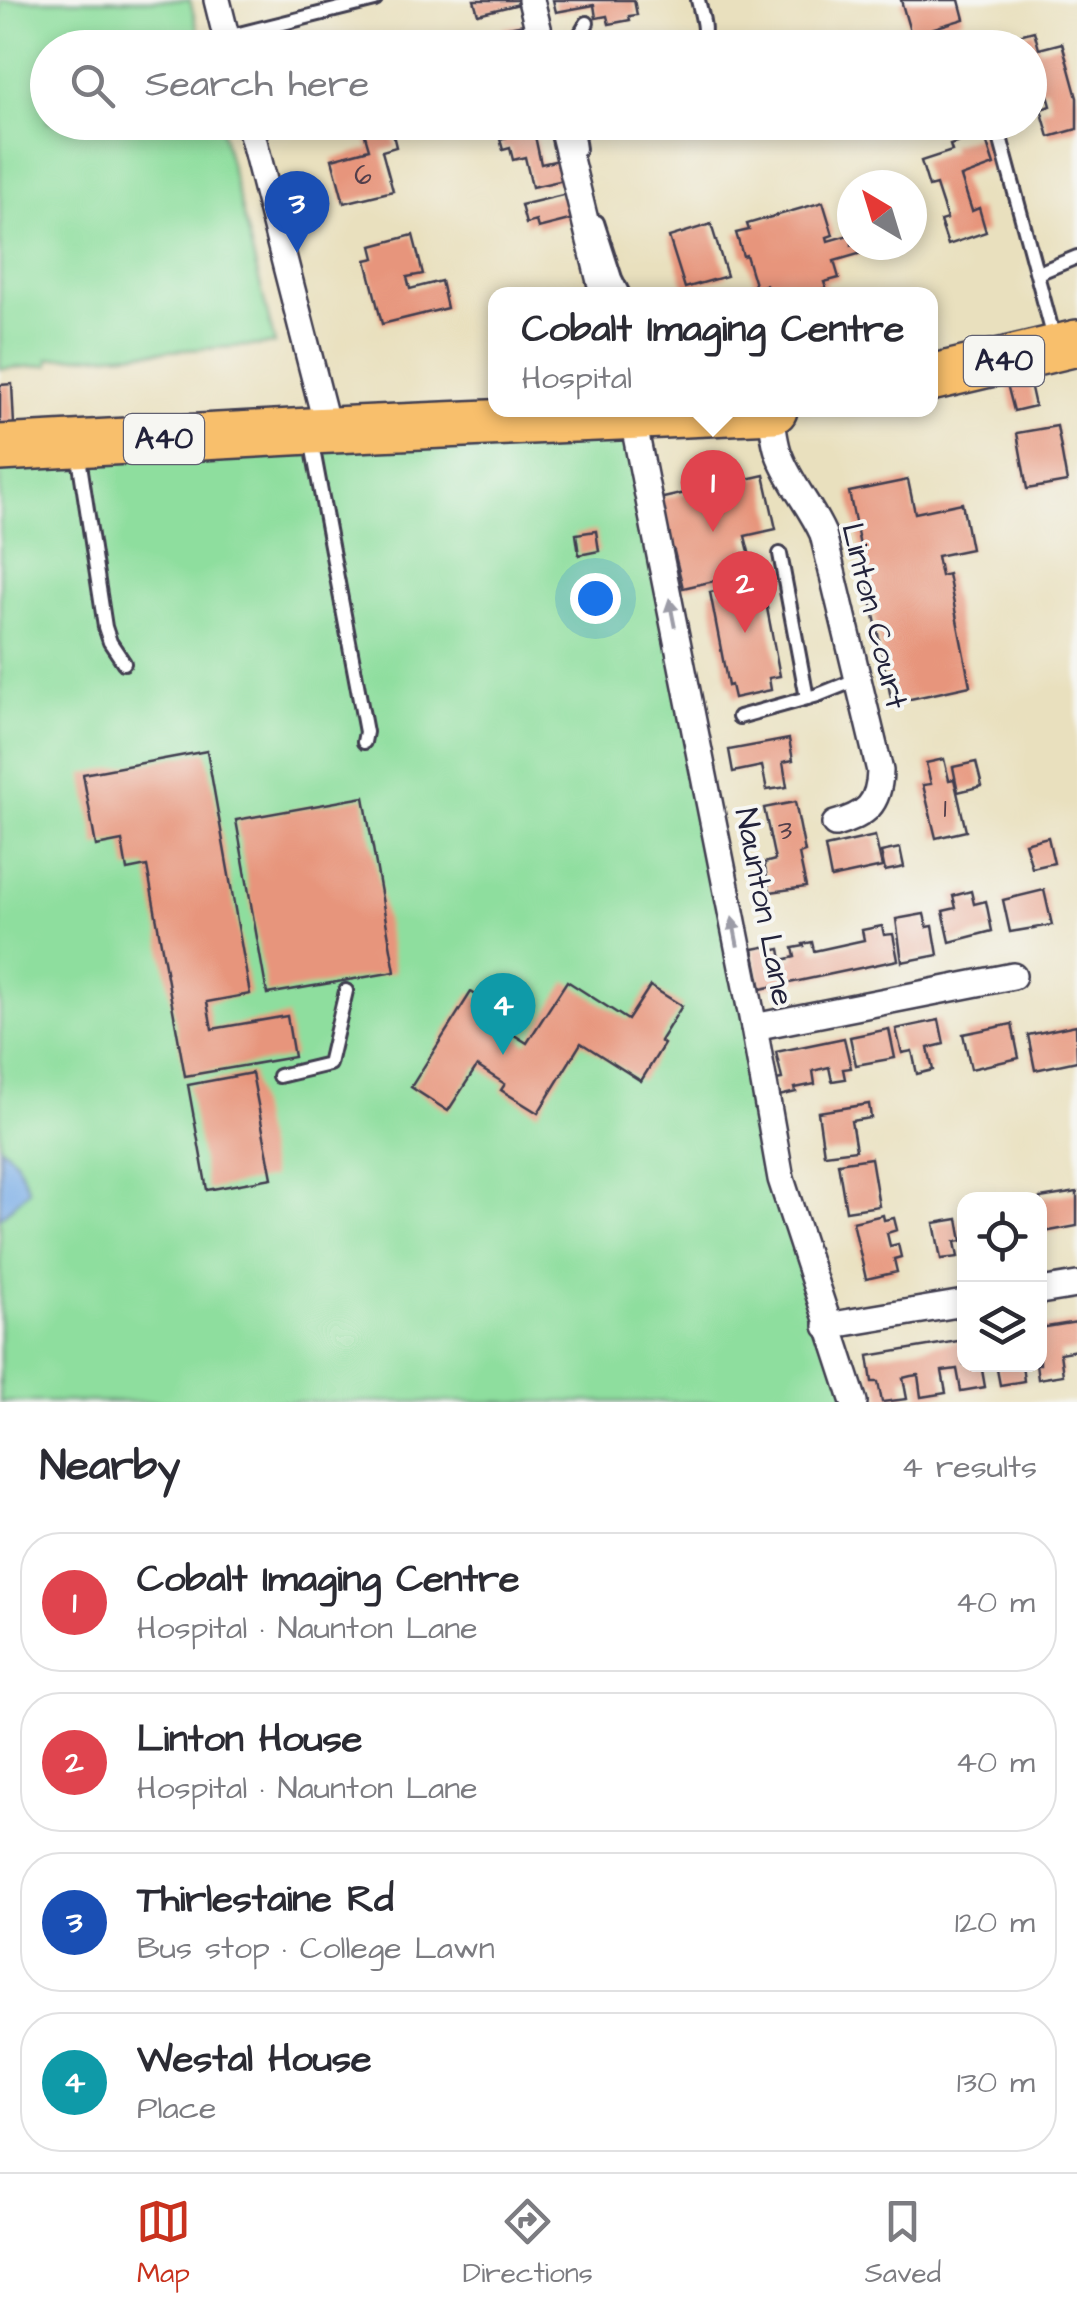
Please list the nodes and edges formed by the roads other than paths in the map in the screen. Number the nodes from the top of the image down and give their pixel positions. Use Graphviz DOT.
graph roads {
  1 [pos="217,0"];
  2 [pos="375,0"];
  3 [pos="532,0"];
  4 [pos="698,0"];
  5 [pos="586,24"];
  6 [pos="225,30"];
  7 [pos="270,30"];
  8 [pos="539,30"];
  9 [pos="582,30"];
  10 [pos="704,30"];
  11 [pos="253,140"];
  12 [pos="565,140"];
  13 [pos="579,140"];
  14 [pos="1001,140"];
  15 [pos="1077,257"];
  16 [pos="1038,273"];
  17 [pos="601,287"];
  18 [pos="620,287"];
  19 [pos="1067,346"];
  20 [pos="938,376"];
  21 [pos="577,417"];
  22 [pos="633,417"];
  23 [pos="773,417"];
  24 [pos="319,431"];
  25 [pos="77,444"];
  26 [pos="0,448"];
  27 [pos="780,554"];
  28 [pos="124,663"];
  29 [pos="858,679"];
  30 [pos="807,698"];
  31 [pos="739,717"];
  32 [pos="364,742"];
  33 [pos="835,824"];
  34 [pos="1013,976"];
  35 [pos="346,991"];
  36 [pos="754,1027"];
  37 [pos="279,1076"];
  38 [pos="1077,1285"];
  39 [pos="1047,1290"];
  40 [pos="957,1305"];
  41 [pos="828,1326"];
  42 [pos="854,1402"];
  1 -- 6 [label="street"];
  2 -- 7 [label="lane"];
  3 -- 8 [label="street"];
  4 -- 10 [label="lane"];
  5 -- 9 [label="lane"];
  11 -- 24 [label="street"];
  12 -- 17 [label="street"];
  13 -- 18 [label="lane"];
  14 -- 16 [label="lane"];
  15 -- 16 [label="lane"];
  16 -- 19 [label="lane"];
  19 -- 20 [label="highway, A40"];
  21 -- 24 [label="highway, A40"];
  36 -- 22 [label="street, Naunton Lane, one-way"];
  23 -- 29 [label="street, Linton Court"];
  24 -- 25 [label="highway, A40"];
  24 -- 32 [label="lane"];
  25 -- 26 [label="highway, A40"];
  25 -- 28 [label="lane"];
  27 -- 30 [label="lane"];
  29 -- 30 [label="lane"];
  29 -- 33 [label="street, Linton Court"];
  30 -- 31 [label="lane"];
  34 -- 36 [label="street"];
  35 -- 37 [label="lane"];
  36 -- 41 [label="street, Naunton Lane"];
  38 -- 39 [label="street"];
  40 -- 41 [label="street"];
  41 -- 42 [label="street, Naunton Lane"];
}
